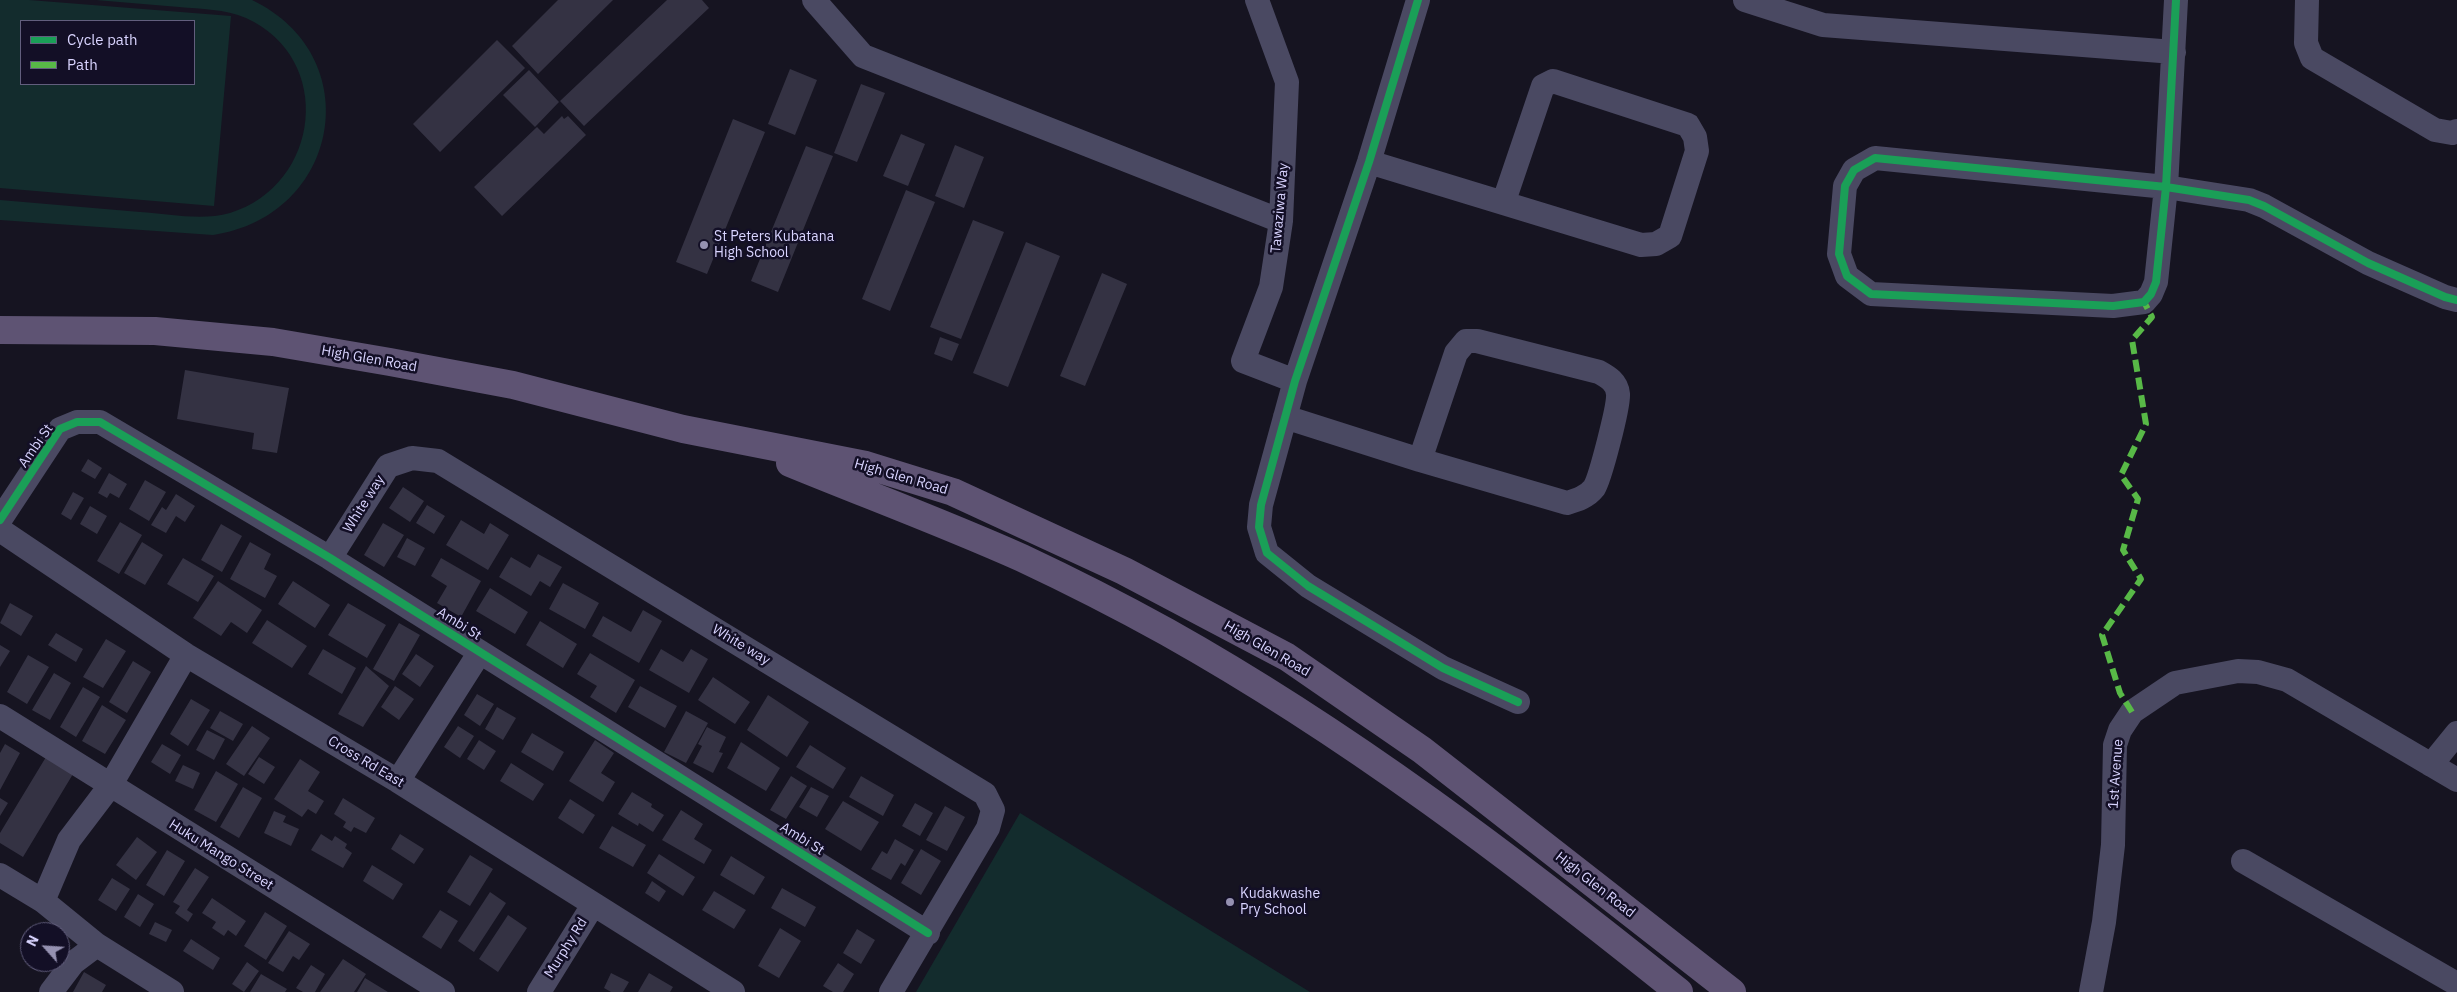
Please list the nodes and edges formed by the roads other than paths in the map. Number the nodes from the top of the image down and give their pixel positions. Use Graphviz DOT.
graph roads {
  1 [pos="814,0"];
  2 [pos="1257,0"];
  3 [pos="1418,0"];
  4 [pos="1745,0"];
  5 [pos="2176,0"];
  6 [pos="2307,0"];
  7 [pos="2174,52"];
  8 [pos="2457,131"];
  9 [pos="1369,162"];
  10 [pos="2166,187"];
  11 [pos="1504,202"];
  12 [pos="1281,221"];
  13 [pos="2457,300"];
  14 [pos="0,330"];
  15 [pos="1295,381"];
  16 [pos="1285,417"];
  17 [pos="731,438"];
  18 [pos="1420,460"];
  19 [pos="0,520"];
  20 [pos="0,530"];
  21 [pos="330,558"];
  22 [pos="480,652"];
  23 [pos="186,655"];
  24 [pos="1518,702"];
  25 [pos="0,716"];
  26 [pos="2457,733"];
  27 [pos="2431,764"];
  28 [pos="2457,780"];
  29 [pos="398,781"];
  30 [pos="110,786"];
  31 [pos="2243,861"];
  32 [pos="0,875"];
  33 [pos="43,901"];
  34 [pos="593,905"];
  35 [pos="928,933"];
  36 [pos="97,946"];
  37 [pos="2457,984"];
  38 [pos="51,992"];
  39 [pos="172,992"];
  40 [pos="442,992"];
  41 [pos="539,992"];
  42 [pos="733,992"];
  43 [pos="891,992"];
  44 [pos="1680,992"];
  45 [pos="1732,992"];
  46 [pos="2091,992"];
  1 -- 12 [label="street"];
  2 -- 12 [label="street, Tawaziwa Way"];
  3 -- 9 [label="street"];
  4 -- 7 [label="street"];
  5 -- 7 [label="street"];
  6 -- 8 [label="street"];
  7 -- 10 [label="street"];
  9 -- 11 [label="street"];
  9 -- 15 [label="street"];
  10 -- 10 [label="street"];
  10 -- 13 [label="street"];
  11 -- 11 [label="street"];
  12 -- 15 [label="street, Tawaziwa Way"];
  14 -- 17 [label="main road, High Glen Road"];
  15 -- 16 [label="street"];
  16 -- 18 [label="street"];
  16 -- 24 [label="street"];
  17 -- 44 [label="main road, High Glen Road"];
  17 -- 45 [label="main road, High Glen Road"];
  18 -- 18 [label="street"];
  19 -- 21 [label="street, Ambi St"];
  20 -- 23 [label="street, Cross Rd East"];
  21 -- 22 [label="street, Ambi St"];
  21 -- 35 [label="street, White way"];
  22 -- 29 [label="street"];
  22 -- 35 [label="street, Ambi St"];
  23 -- 29 [label="street, Cross Rd East"];
  23 -- 30 [label="street"];
  25 -- 30 [label="street, Huku Mango Street"];
  26 -- 27 [label="street"];
  27 -- 28 [label="street, 1st Avenue"];
  27 -- 46 [label="street, 1st Avenue"];
  29 -- 34 [label="street, Cross Rd East"];
  30 -- 33 [label="street"];
  30 -- 40 [label="street, Huku Mango Street"];
  31 -- 37 [label="street"];
  32 -- 33 [label="street"];
  33 -- 36 [label="street"];
  34 -- 41 [label="street, Murphy Rd"];
  34 -- 42 [label="street, Cross Rd East"];
  35 -- 43 [label="street, White way"];
  36 -- 38 [label="street"];
  36 -- 39 [label="street"];
}
